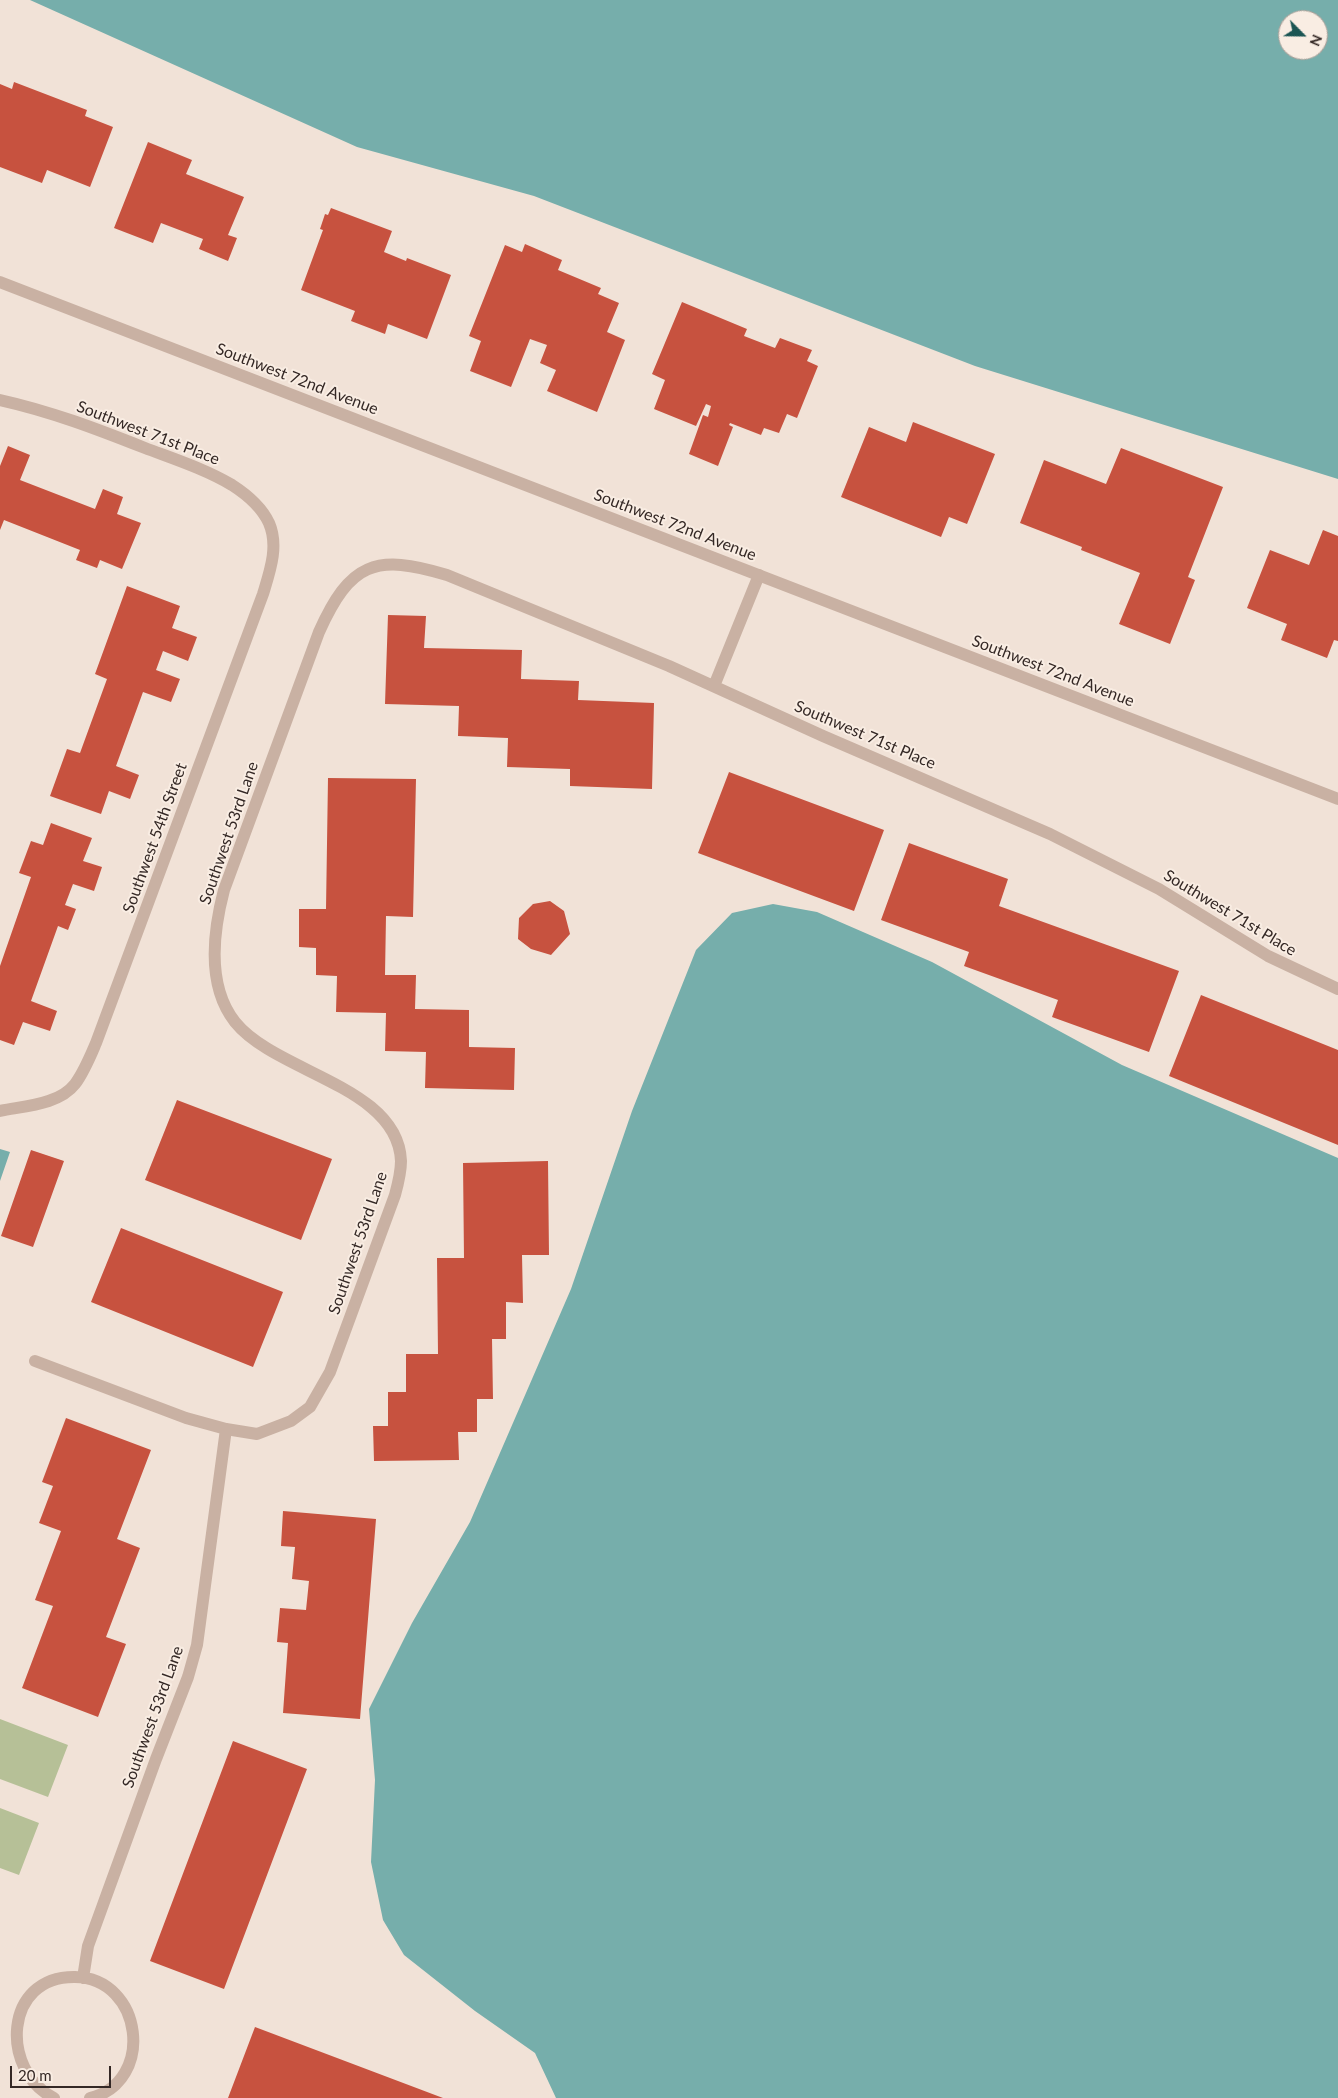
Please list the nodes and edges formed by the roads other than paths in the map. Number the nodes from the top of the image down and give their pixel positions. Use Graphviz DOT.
graph roads {
  1 [pos="0,282"];
  2 [pos="0,400"];
  3 [pos="269,522"];
  4 [pos="360,572"];
  5 [pos="759,575"];
  6 [pos="714,686"];
  7 [pos="1338,799"];
  8 [pos="1338,988"];
  9 [pos="0,1111"];
  10 [pos="35,1361"];
  11 [pos="226,1429"];
  12 [pos="83,1978"];
  13 [pos="104,2095"];
  14 [pos="54,2098"];
  15 [pos="90,2098"];
  1 -- 5 [label="street, Southwest 72nd Avenue"];
  2 -- 3 [label="street, Southwest 71st Place"];
  3 -- 9 [label="street, Southwest 54th Street"];
  4 -- 6 [label="street, Southwest 71st Place"];
  4 -- 11 [label="street, Southwest 53rd Lane"];
  5 -- 6 [label="street"];
  5 -- 7 [label="street, Southwest 72nd Avenue"];
  6 -- 8 [label="street, Southwest 71st Place"];
  10 -- 11 [label="street, Southwest 53rd Lane"];
  11 -- 12 [label="street, Southwest 53rd Lane"];
  12 -- 13 [label="street"];
  12 -- 14 [label="street"];
  13 -- 15 [label="street"];
}
